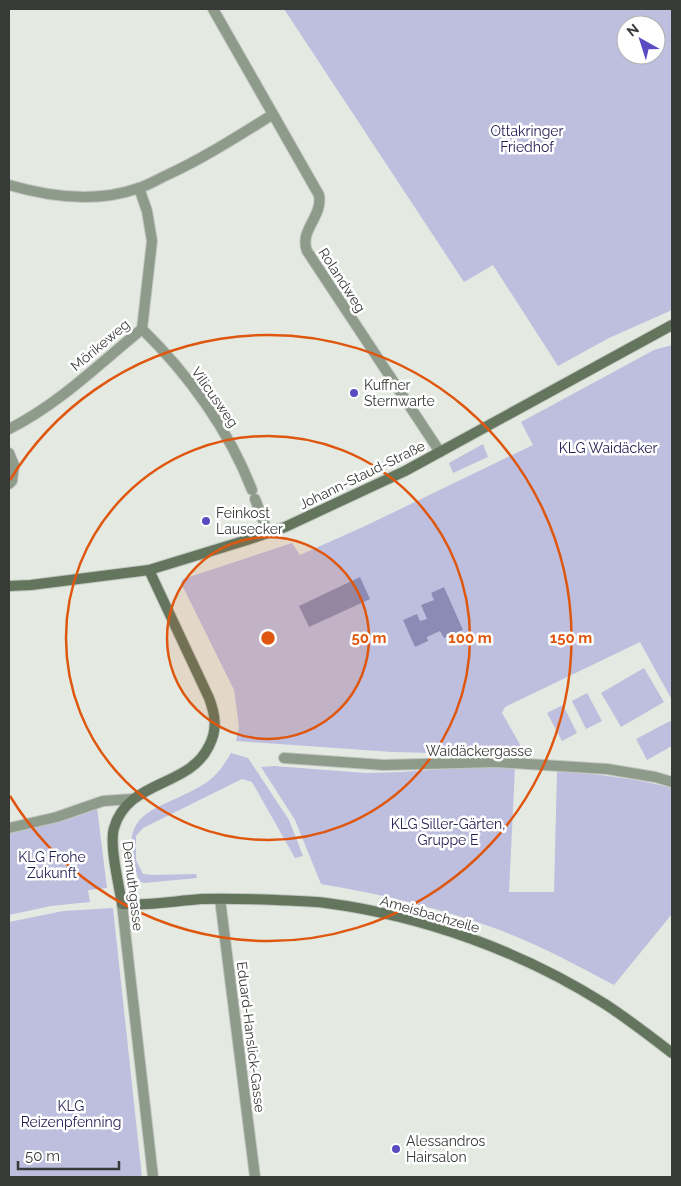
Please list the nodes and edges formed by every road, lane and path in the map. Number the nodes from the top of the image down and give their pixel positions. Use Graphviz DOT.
graph roads {
  1 [pos="213,9"];
  2 [pos="272,115"];
  3 [pos="9,184"];
  4 [pos="139,188"];
  5 [pos="672,325"];
  6 [pos="142,329"];
  7 [pos="9,429"];
  8 [pos="440,452"];
  9 [pos="9,453"];
  10 [pos="9,484"];
  11 [pos="268,533"];
  12 [pos="149,570"];
  13 [pos="9,586"];
  14 [pos="284,758"];
  15 [pos="672,782"];
  16 [pos="133,799"];
  17 [pos="9,828"];
  18 [pos="220,899"];
  19 [pos="122,904"];
  20 [pos="672,1053"];
  21 [pos="153,1177"];
  22 [pos="255,1177"];
  1 -- 2 [label="street, Rolandweg"];
  2 -- 4 [label="street"];
  2 -- 8 [label="street, Rolandweg"];
  3 -- 4 [label="street"];
  4 -- 6 [label="street, Mörikeweg"];
  5 -- 8 [label="street, Johann-Staud-Straße"];
  6 -- 7 [label="street, Mörikeweg"];
  6 -- 11 [label="street, Vilicusweg"];
  8 -- 11 [label="street, Johann-Staud-Straße"];
  9 -- 10 [label="street"];
  11 -- 12 [label="street, Johann-Staud-Straße"];
  12 -- 13 [label="street, Johann-Staud-Straße"];
  12 -- 16 [label="street, Demuthgasse"];
  14 -- 15 [label="street, Waidäckergasse"];
  16 -- 17 [label="street"];
  16 -- 19 [label="street, Demuthgasse"];
  18 -- 19 [label="street, Ameisbachzeile"];
  18 -- 20 [label="street, Ameisbachzeile"];
  18 -- 22 [label="street, Eduard-Hanslick-Gasse"];
  19 -- 21 [label="street, Demuthgasse"];
}
